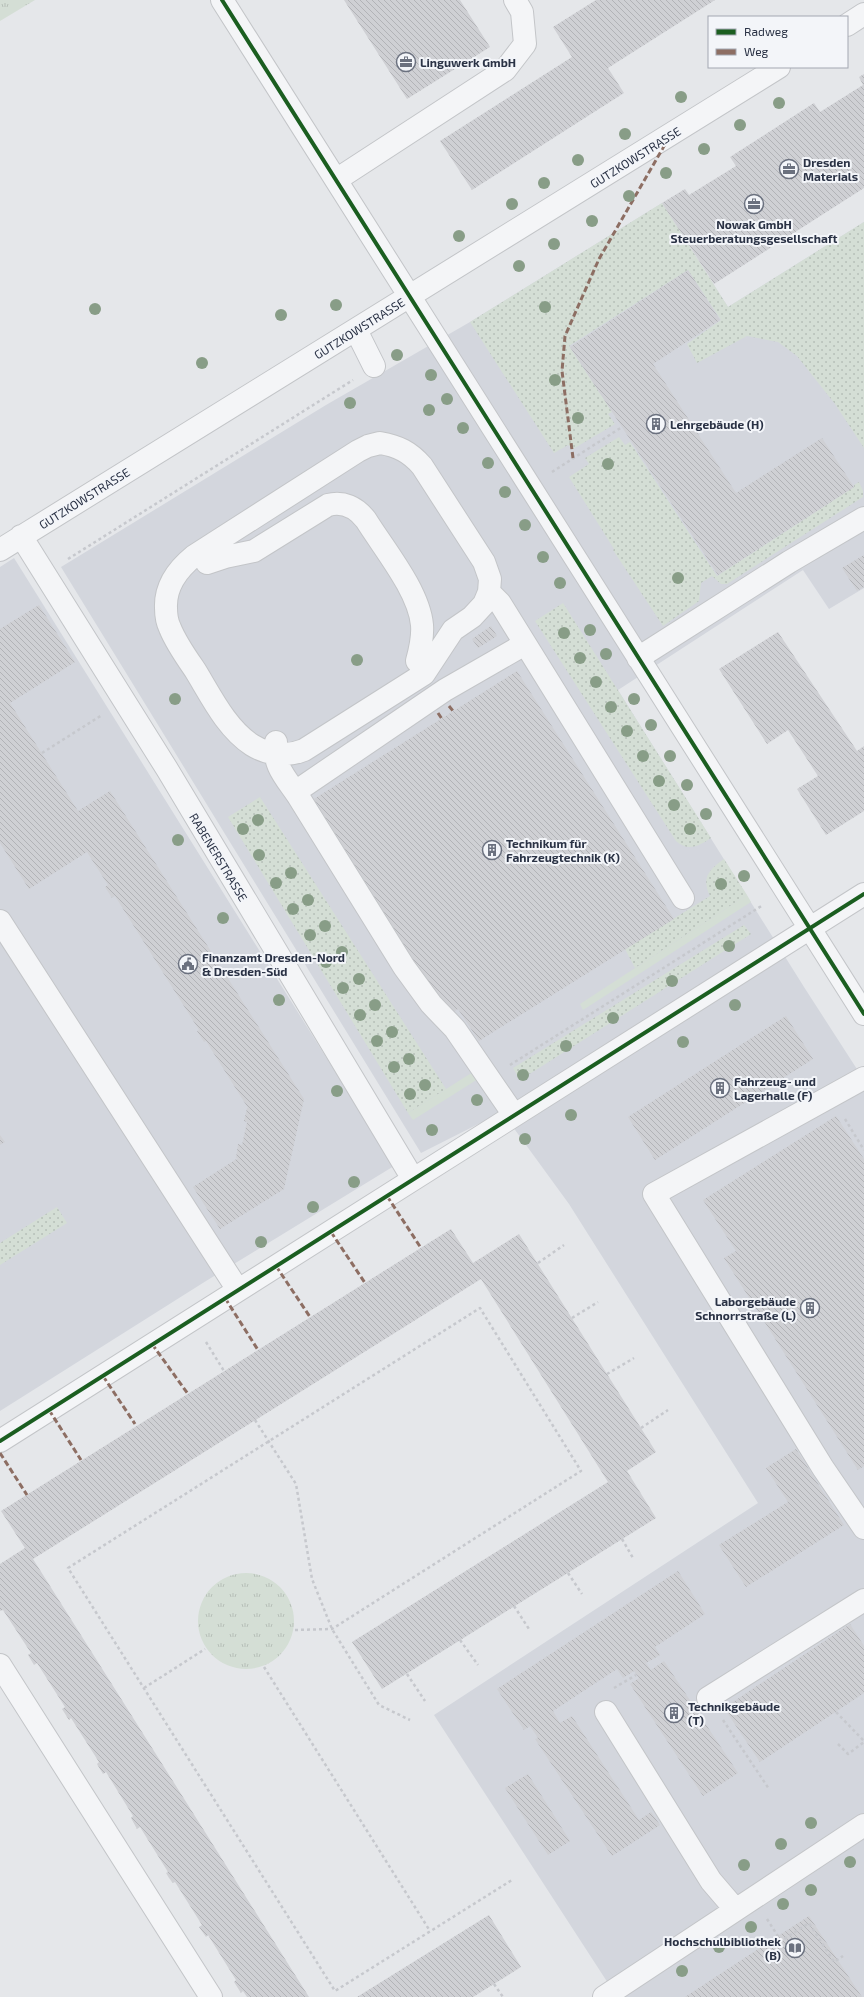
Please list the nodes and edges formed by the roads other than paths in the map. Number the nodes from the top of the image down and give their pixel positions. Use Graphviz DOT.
graph roads {
  1 [pos="222,0"];
  2 [pos="515,0"];
  3 [pos="864,14"];
  4 [pos="848,24"];
  5 [pos="777,68"];
  6 [pos="336,180"];
  7 [pos="410,296"];
  8 [pos="356,330"];
  9 [pos="374,366"];
  10 [pos="864,518"];
  11 [pos="21,536"];
  12 [pos="0,550"];
  13 [pos="207,563"];
  14 [pos="489,592"];
  15 [pos="525,644"];
  16 [pos="638,658"];
  17 [pos="417,661"];
  18 [pos="371,740"];
  19 [pos="393,742"];
  20 [pos="275,747"];
  21 [pos="298,796"];
  22 [pos="864,894"];
  23 [pos="683,898"];
  24 [pos="0,921"];
  25 [pos="810,928"];
  26 [pos="864,1014"];
  27 [pos="864,1078"];
  28 [pos="514,1115"];
  29 [pos="413,1180"];
  30 [pos="238,1290"];
  31 [pos="0,1441"];
  32 [pos="864,1528"];
  33 [pos="864,1600"];
  34 [pos="0,1665"];
  35 [pos="708,1698"];
  36 [pos="606,1712"];
  37 [pos="864,1825"];
  38 [pos="735,1909"];
  39 [pos="211,1997"];
  40 [pos="604,1997"];
  1 -- 6 [label="street"];
  2 -- 6 [label="street"];
  3 -- 4 [label="street"];
  5 -- 7 [label="street, GUTZKOWSTRASSE"];
  6 -- 7 [label="street"];
  7 -- 8 [label="street, GUTZKOWSTRASSE"];
  7 -- 16 [label="street"];
  8 -- 9 [label="street"];
  8 -- 11 [label="street, GUTZKOWSTRASSE"];
  10 -- 16 [label="street"];
  11 -- 12 [label="street, GUTZKOWSTRASSE"];
  11 -- 29 [label="street, RABENERSTRASSE"];
  13 -- 17 [label="street"];
  13 -- 17 [label="street"];
  13 -- 20 [label="street"];
  14 -- 15 [label="street"];
  14 -- 20 [label="street"];
  14 -- 20 [label="street"];
  15 -- 18 [label="street"];
  15 -- 23 [label="street"];
  16 -- 25 [label="street"];
  17 -- 20 [label="street"];
  18 -- 19 [label="street"];
  18 -- 21 [label="street"];
  20 -- 21 [label="street"];
  21 -- 28 [label="street"];
  22 -- 25 [label="street"];
  24 -- 30 [label="street"];
  25 -- 26 [label="street"];
  25 -- 28 [label="street"];
  27 -- 32 [label="street"];
  28 -- 29 [label="street"];
  29 -- 30 [label="street"];
  30 -- 31 [label="street"];
  33 -- 35 [label="street"];
  34 -- 39 [label="street"];
  36 -- 38 [label="street"];
  37 -- 38 [label="street"];
  38 -- 40 [label="street"];
}
